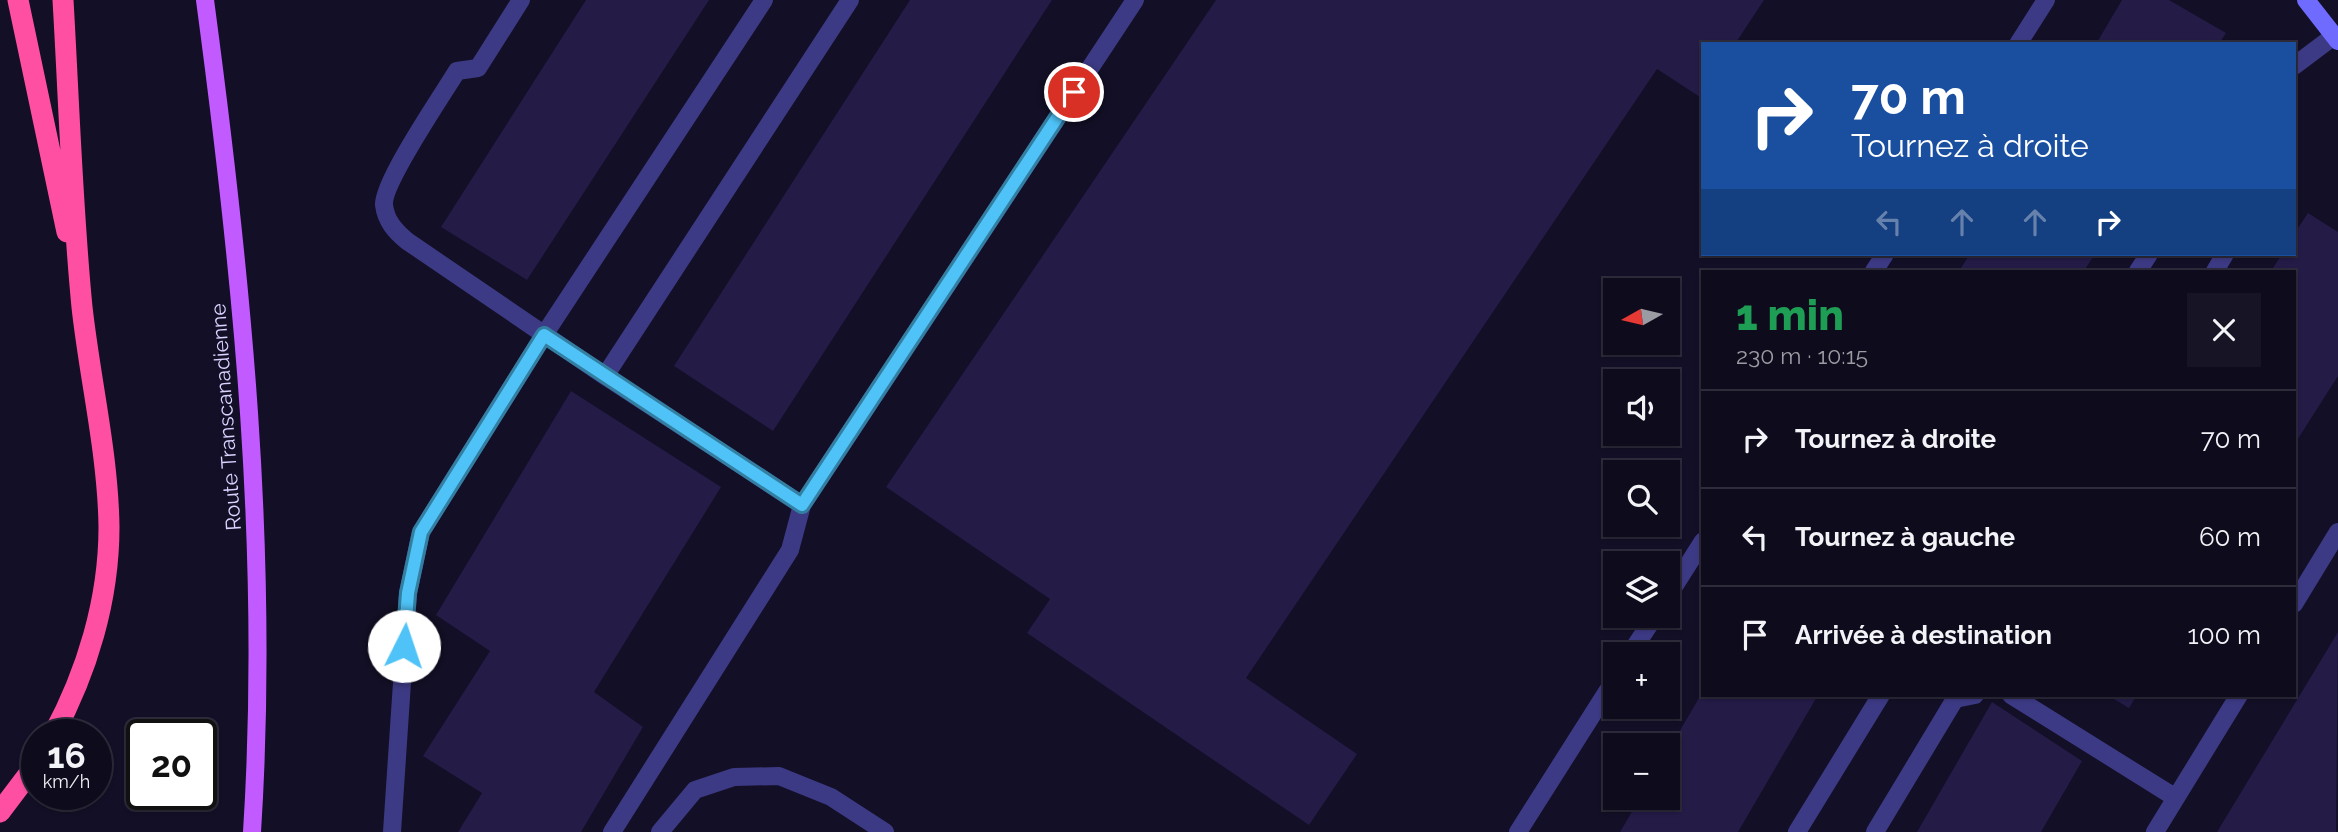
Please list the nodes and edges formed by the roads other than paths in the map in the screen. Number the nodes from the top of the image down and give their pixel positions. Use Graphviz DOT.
graph roads {
  1 [pos="18,0"];
  2 [pos="63,0"];
  3 [pos="205,0"];
  4 [pos="521,0"];
  5 [pos="764,0"];
  6 [pos="850,0"];
  7 [pos="1135,0"];
  8 [pos="2046,0"];
  9 [pos="2305,0"];
  10 [pos="2336,39"];
  11 [pos="2019,42"];
  12 [pos="2296,65"];
  13 [pos="82,306"];
  14 [pos="544,335"];
  15 [pos="605,376"];
  16 [pos="802,505"];
  17 [pos="2338,532"];
  18 [pos="1701,544"];
  19 [pos="1680,577"];
  20 [pos="2296,601"];
  21 [pos="1603,697"];
  22 [pos="1880,697"];
  23 [pos="1965,697"];
  24 [pos="2014,697"];
  25 [pos="2238,697"];
  26 [pos="60,719"];
  27 [pos="21,784"];
  28 [pos="2176,798"];
  29 [pos="0,812"];
  30 [pos="253,832"];
  31 [pos="392,832"];
  32 [pos="612,832"];
  33 [pos="660,832"];
  34 [pos="885,832"];
  35 [pos="1518,832"];
  36 [pos="1797,832"];
  37 [pos="1875,832"];
  38 [pos="2155,832"];
  1 -- 13 [label="highway"];
  2 -- 13 [label="highway"];
  3 -- 30 [label="main road, Route Transcanadienne"];
  4 -- 14 [label="lane"];
  5 -- 14 [label="lane"];
  6 -- 15 [label="lane"];
  7 -- 16 [label="lane"];
  8 -- 11 [label="lane"];
  9 -- 10 [label="street"];
  10 -- 12 [label="lane"];
  13 -- 26 [label="highway"];
  14 -- 15 [label="lane"];
  14 -- 31 [label="lane"];
  15 -- 16 [label="lane"];
  16 -- 32 [label="lane"];
  17 -- 20 [label="lane"];
  18 -- 19 [label="lane"];
  21 -- 35 [label="lane"];
  22 -- 36 [label="lane"];
  23 -- 37 [label="lane"];
  24 -- 28 [label="lane"];
  25 -- 28 [label="lane"];
  27 -- 29 [label="highway"];
  28 -- 38 [label="lane"];
  33 -- 34 [label="lane"];
}
